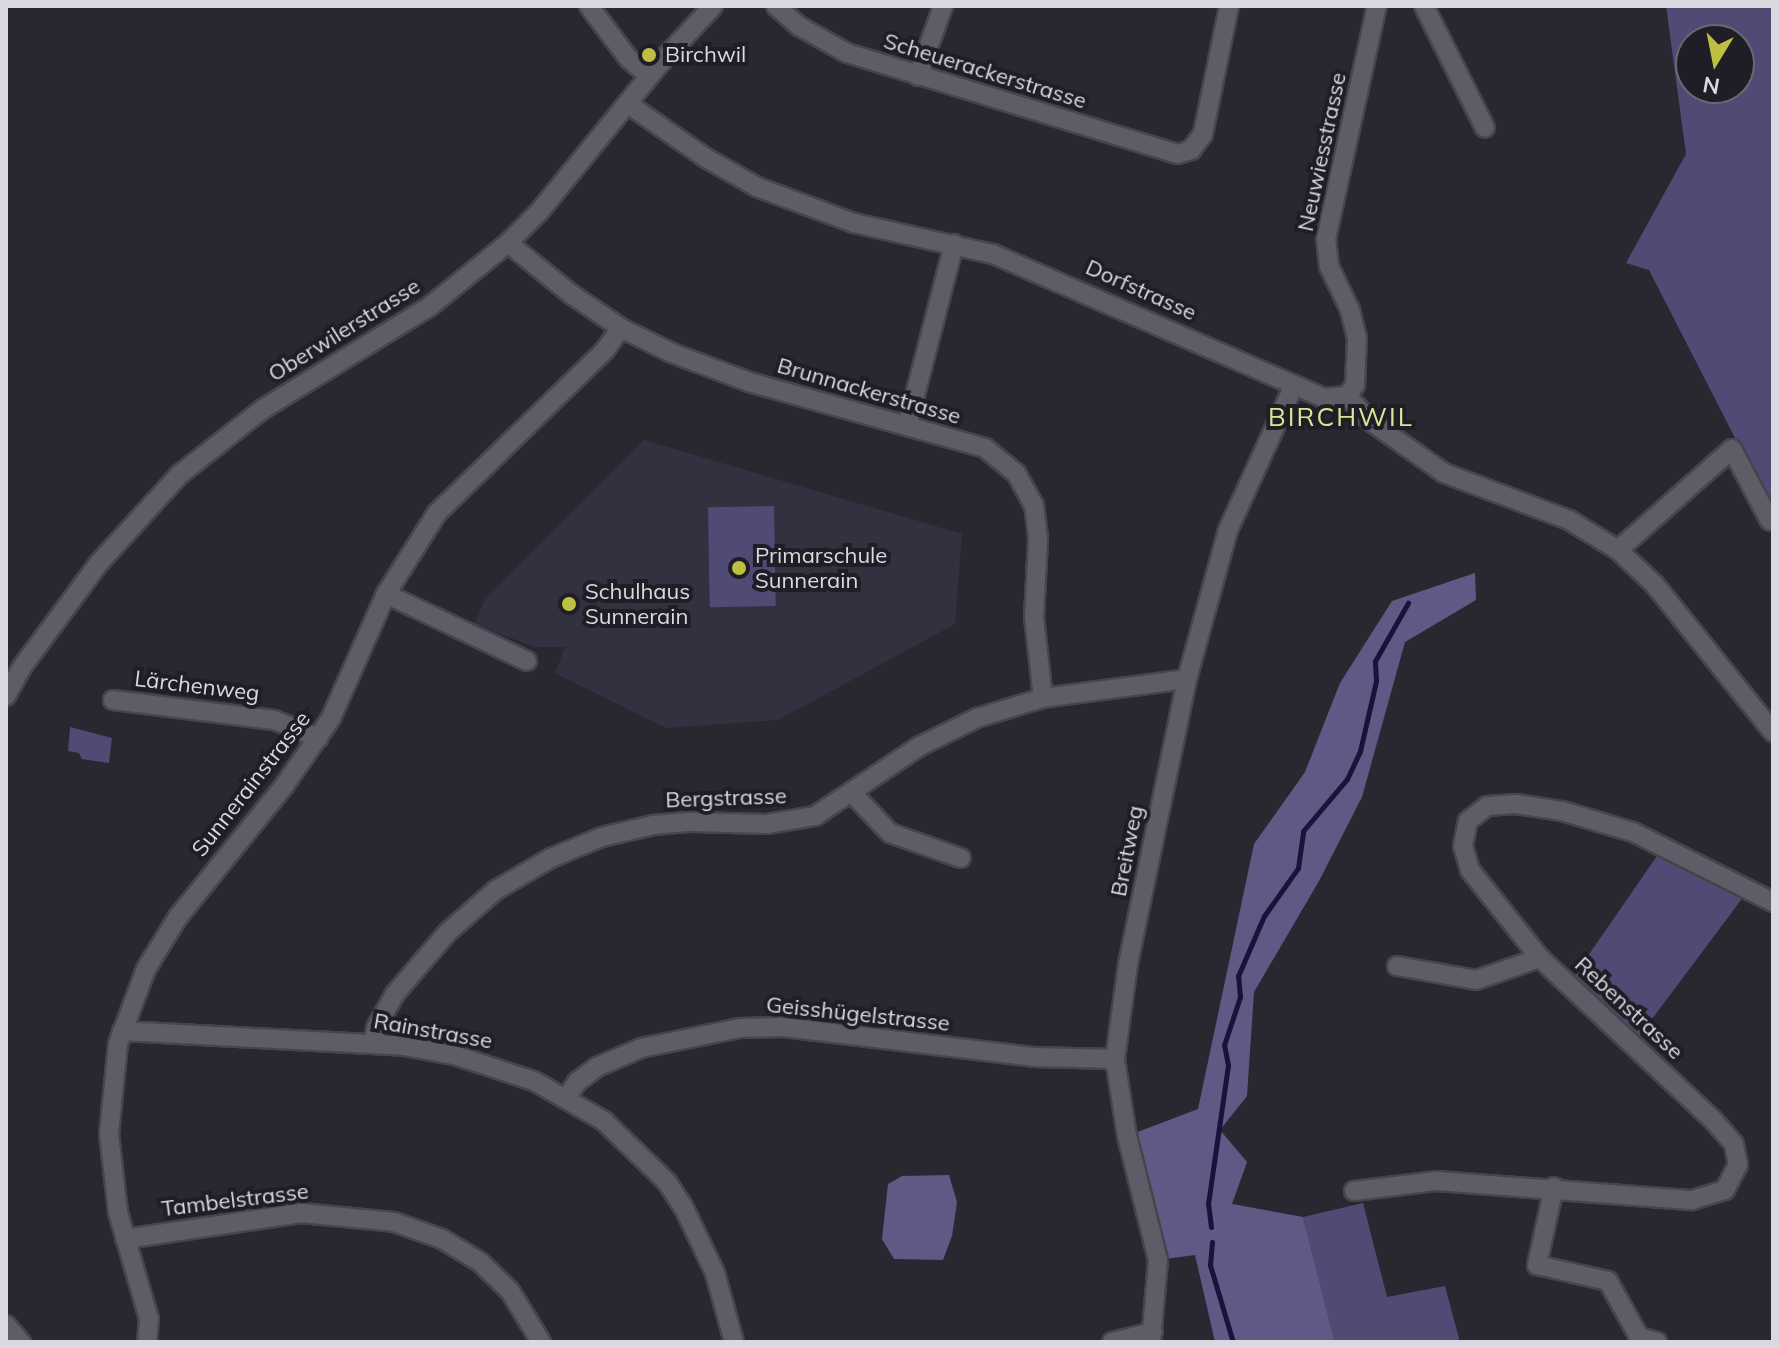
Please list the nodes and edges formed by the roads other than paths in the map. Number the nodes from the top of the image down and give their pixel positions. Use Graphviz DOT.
graph roads {
  1 [pos="589,6"];
  2 [pos="713,6"];
  3 [pos="776,6"];
  4 [pos="943,6"];
  5 [pos="1229,6"];
  6 [pos="1377,6"];
  7 [pos="1424,6"];
  8 [pos="649,76"];
  9 [pos="918,76"];
  10 [pos="628,104"];
  11 [pos="1485,128"];
  12 [pos="508,243"];
  13 [pos="954,244"];
  14 [pos="621,328"];
  15 [pos="1294,385"];
  16 [pos="1347,396"];
  17 [pos="907,426"];
  18 [pos="1770,521"];
  19 [pos="1618,550"];
  20 [pos="386,594"];
  21 [pos="527,661"];
  22 [pos="1187,679"];
  23 [pos="6,696"];
  24 [pos="1043,698"];
  25 [pos="113,700"];
  26 [pos="1773,732"];
  27 [pos="319,738"];
  28 [pos="852,793"];
  29 [pos="961,858"];
  30 [pos="1773,902"];
  31 [pos="1540,958"];
  32 [pos="1397,966"];
  33 [pos="122,1031"];
  34 [pos="374,1043"];
  35 [pos="1115,1059"];
  36 [pos="567,1097"];
  37 [pos="1554,1187"];
  38 [pos="1354,1191"];
  39 [pos="125,1239"];
  40 [pos="6,1325"];
  41 [pos="1152,1337"];
  42 [pos="21,1342"];
  43 [pos="147,1342"];
  44 [pos="541,1342"];
  45 [pos="734,1342"];
  46 [pos="1112,1342"];
  47 [pos="1657,1342"];
  1 -- 8 [label="street"];
  2 -- 8 [label="street, Oberwilerstrasse"];
  3 -- 9 [label="street, Scheuerackerstrasse"];
  4 -- 9 [label="street"];
  5 -- 9 [label="street, Scheuerackerstrasse"];
  6 -- 16 [label="street, Neuwiesstrasse"];
  7 -- 11 [label="street"];
  8 -- 10 [label="street, Oberwilerstrasse"];
  10 -- 12 [label="street, Oberwilerstrasse"];
  10 -- 13 [label="street, Dorfstrasse"];
  12 -- 14 [label="street, Brunnackerstrasse"];
  12 -- 23 [label="street, Oberwilerstrasse"];
  13 -- 15 [label="street, Dorfstrasse"];
  13 -- 17 [label="street"];
  14 -- 17 [label="street, Brunnackerstrasse"];
  14 -- 20 [label="street, Sunnerainstrasse"];
  15 -- 16 [label="street, Dorfstrasse"];
  15 -- 22 [label="street, Breitweg"];
  16 -- 19 [label="street"];
  17 -- 24 [label="street, Brunnackerstrasse"];
  18 -- 19 [label="street"];
  19 -- 26 [label="street"];
  20 -- 21 [label="street"];
  20 -- 27 [label="street, Sunnerainstrasse"];
  22 -- 24 [label="street, Bergstrasse"];
  22 -- 35 [label="street, Breitweg"];
  24 -- 28 [label="street, Bergstrasse"];
  25 -- 27 [label="street, Lärchenweg"];
  27 -- 33 [label="street, Sunnerainstrasse"];
  28 -- 29 [label="street"];
  28 -- 34 [label="street, Bergstrasse"];
  30 -- 31 [label="street, Rebenstrasse"];
  31 -- 32 [label="street"];
  31 -- 37 [label="street, Rebenstrasse"];
  33 -- 34 [label="street, Rainstrasse"];
  33 -- 39 [label="street, Sunnerainstrasse"];
  34 -- 36 [label="street, Rainstrasse"];
  35 -- 36 [label="street, Geisshügelstrasse"];
  35 -- 41 [label="street, Breitweg"];
  36 -- 45 [label="street, Rainstrasse"];
  37 -- 38 [label="street, Rebenstrasse"];
  37 -- 47 [label="street"];
  39 -- 43 [label="street, Sunnerainstrasse"];
  39 -- 44 [label="street, Tambelstrasse"];
  40 -- 42 [label="street"];
  41 -- 46 [label="street"];
}
